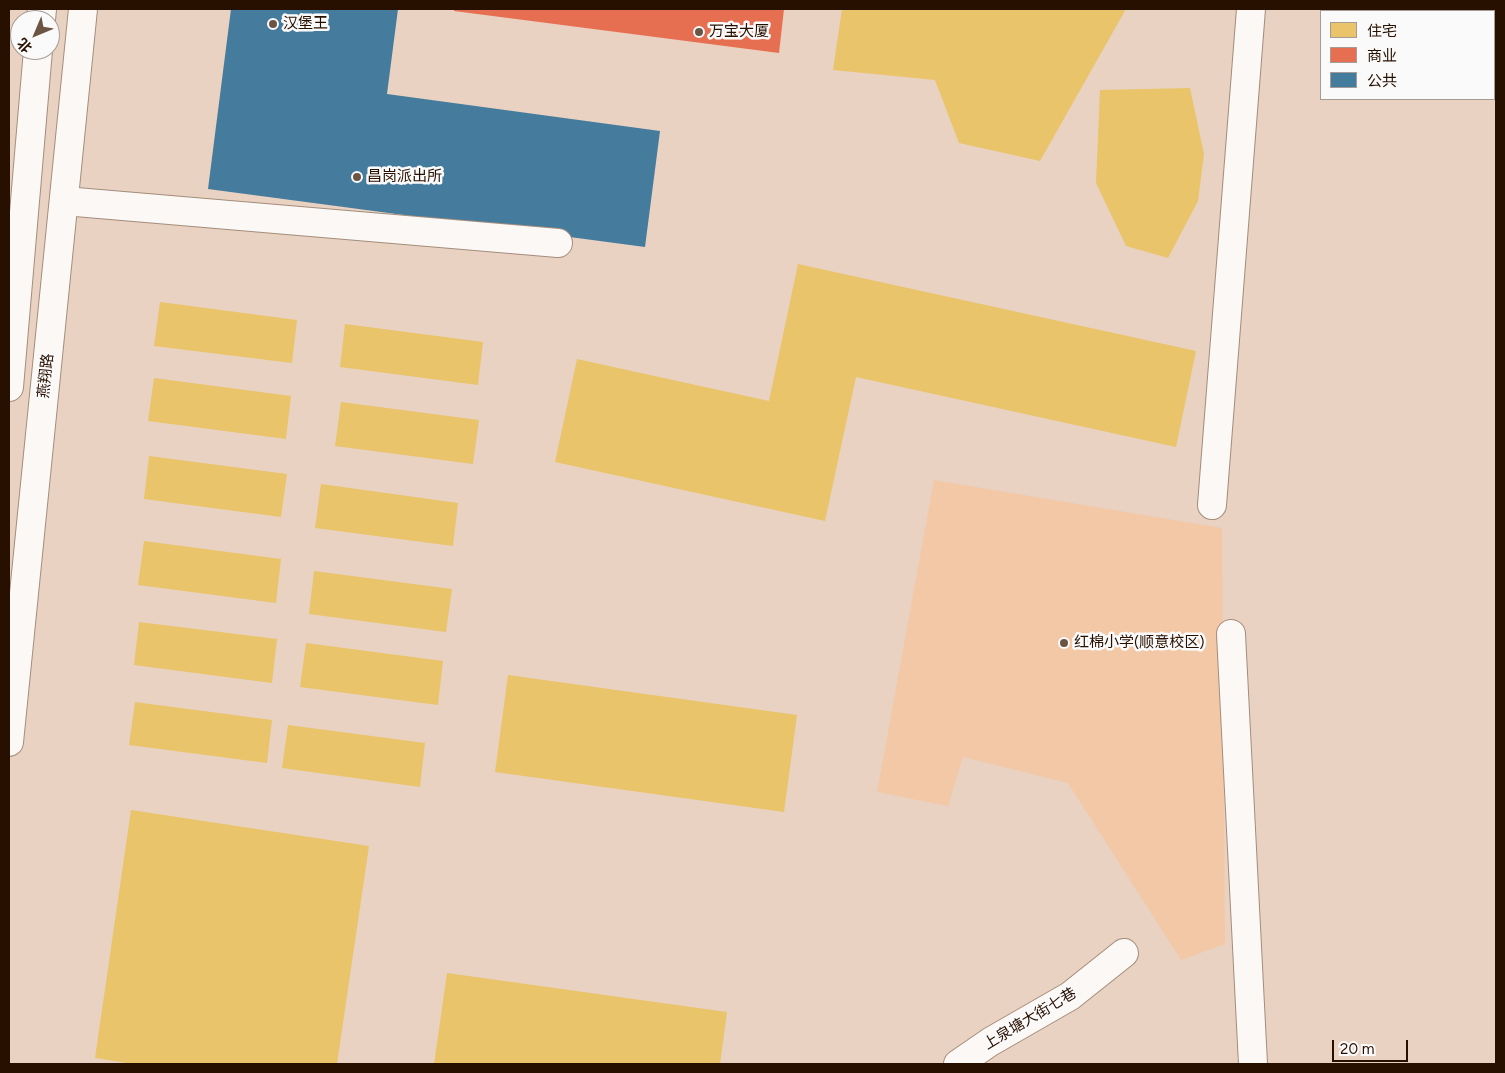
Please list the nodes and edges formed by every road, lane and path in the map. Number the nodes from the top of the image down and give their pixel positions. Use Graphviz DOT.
graph roads {
  1 [pos="83,9"];
  2 [pos="1251,9"];
  3 [pos="37,60"];
  4 [pos="64,201"];
  5 [pos="558,243"];
  6 [pos="11,342"];
  7 [pos="9,387"];
  8 [pos="1212,505"];
  9 [pos="1231,634"];
  10 [pos="9,742"];
  11 [pos="1124,952"];
  12 [pos="958,1064"];
  13 [pos="1253,1064"];
  1 -- 4 [label="main road, 燕翔路"];
  2 -- 8 [label="main road"];
  3 -- 6 [label="main road"];
  4 -- 5 [label="main road"];
  4 -- 10 [label="main road, 燕翔路"];
  6 -- 7 [label="main road"];
  9 -- 13 [label="main road"];
  11 -- 12 [label="main road, 上泉塘大街七巷"];
}
